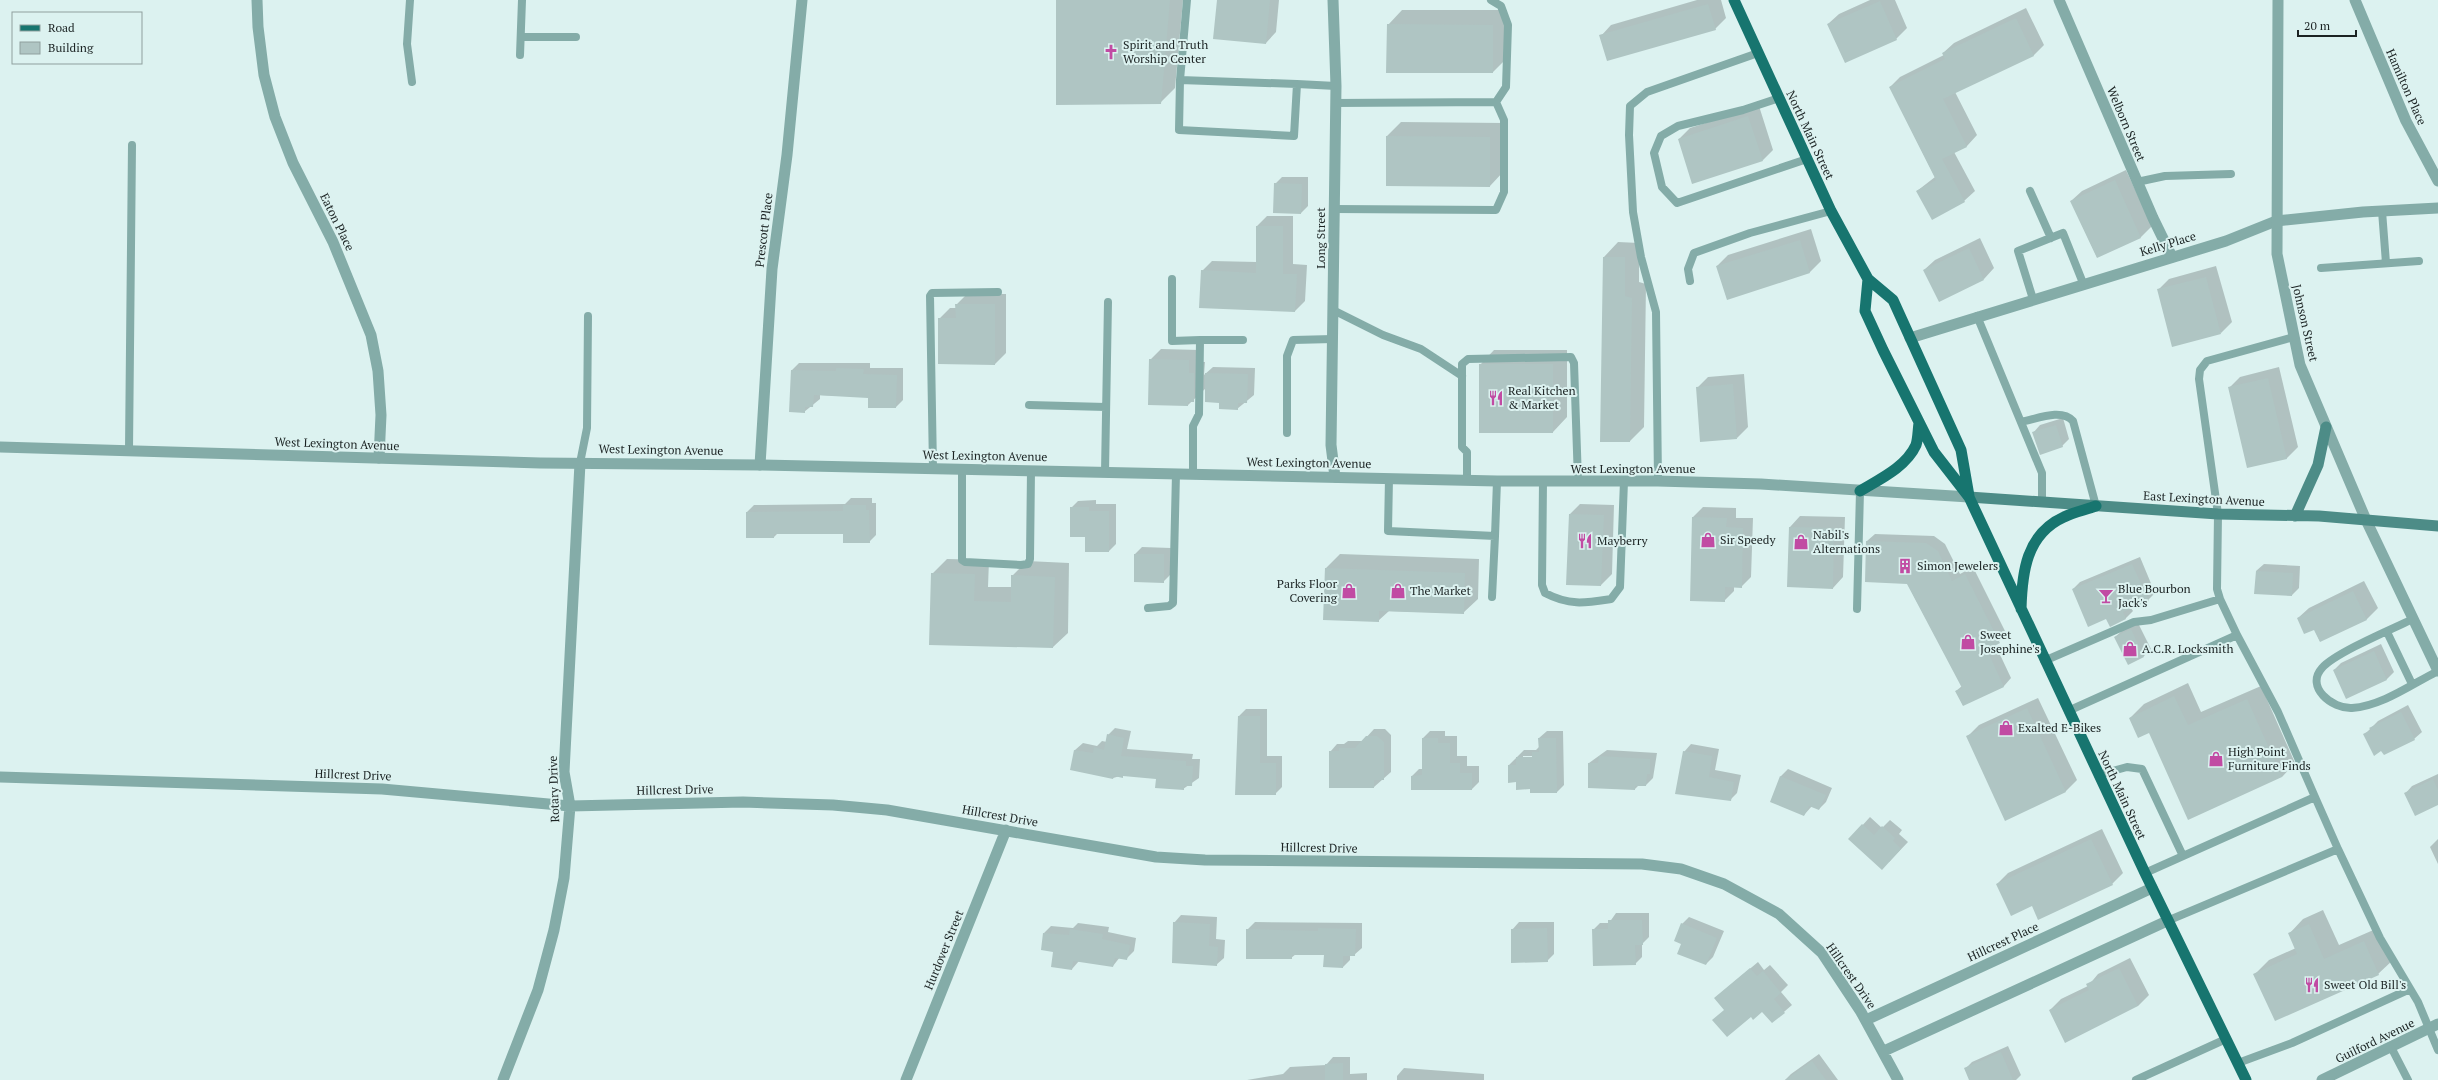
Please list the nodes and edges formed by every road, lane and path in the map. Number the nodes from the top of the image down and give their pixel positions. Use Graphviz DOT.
graph roads {
  1 [pos="257,0"];
  2 [pos="410,0"];
  3 [pos="522,0"];
  4 [pos="802,0"];
  5 [pos="1187,0"];
  6 [pos="1333,0"];
  7 [pos="1490,0"];
  8 [pos="1734,0"];
  9 [pos="2059,0"];
  10 [pos="2278,0"];
  11 [pos="2355,0"];
  12 [pos="521,37"];
  13 [pos="576,37"];
  14 [pos="1758,53"];
  15 [pos="520,55"];
  16 [pos="1180,80"];
  17 [pos="412,82"];
  18 [pos="1297,84"];
  19 [pos="1336,86"];
  20 [pos="1779,98"];
  21 [pos="1496,102"];
  22 [pos="1335,103"];
  23 [pos="132,145"];
  24 [pos="1807,159"];
  25 [pos="2231,174"];
  26 [pos="2438,181"];
  27 [pos="2137,182"];
  28 [pos="2030,191"];
  29 [pos="2438,208"];
  30 [pos="1334,209"];
  31 [pos="2382,211"];
  32 [pos="1831,212"];
  33 [pos="2276,221"];
  34 [pos="2051,238"];
  35 [pos="2172,256"];
  36 [pos="2419,261"];
  37 [pos="2386,263"];
  38 [pos="2321,268"];
  39 [pos="1172,279"];
  40 [pos="1868,279"];
  41 [pos="1690,281"];
  42 [pos="2083,283"];
  43 [pos="998,292"];
  44 [pos="2033,299"];
  45 [pos="1108,302"];
  46 [pos="1333,310"];
  47 [pos="588,316"];
  48 [pos="1977,316"];
  49 [pos="2294,337"];
  50 [pos="1910,338"];
  51 [pos="1333,339"];
  52 [pos="1200,340"];
  53 [pos="1242,340"];
  54 [pos="1462,376"];
  55 [pos="1028,405"];
  56 [pos="1106,407"];
  57 [pos="1919,422"];
  58 [pos="2021,422"];
  59 [pos="2326,427"];
  60 [pos="1287,433"];
  61 [pos="0,447"];
  62 [pos="129,450"];
  63 [pos="379,458"];
  64 [pos="580,463"];
  65 [pos="760,465"];
  66 [pos="933,468"];
  67 [pos="962,469"];
  68 [pos="1031,470"];
  69 [pos="1105,472"];
  70 [pos="1176,474"];
  71 [pos="1193,474"];
  72 [pos="1335,477"];
  73 [pos="1389,478"];
  74 [pos="1658,480"];
  75 [pos="1467,481"];
  76 [pos="1578,481"];
  77 [pos="1624,481"];
  78 [pos="1497,482"];
  79 [pos="1543,482"];
  80 [pos="1860,491"];
  81 [pos="1969,498"];
  82 [pos="2042,503"];
  83 [pos="2096,506"];
  84 [pos="2218,514"];
  85 [pos="2295,516"];
  86 [pos="2366,520"];
  87 [pos="2438,526"];
  88 [pos="1495,536"];
  89 [pos="1492,596"];
  90 [pos="2220,599"];
  91 [pos="1148,608"];
  92 [pos="1857,609"];
  93 [pos="2021,612"];
  94 [pos="2413,619"];
  95 [pos="2387,632"];
  96 [pos="2237,635"];
  97 [pos="2044,661"];
  98 [pos="2438,671"];
  99 [pos="2412,684"];
  100 [pos="2068,711"];
  101 [pos="2098,775"];
  102 [pos="0,777"];
  103 [pos="2315,797"];
  104 [pos="570,806"];
  105 [pos="1006,830"];
  106 [pos="2338,849"];
  107 [pos="2183,856"];
  108 [pos="2145,873"];
  109 [pos="2152,888"];
  110 [pos="2168,921"];
  111 [pos="2410,989"];
  112 [pos="1866,1020"];
  113 [pos="2433,1027"];
  114 [pos="2226,1039"];
  115 [pos="2391,1047"];
  116 [pos="2438,1050"];
  117 [pos="1884,1051"];
  118 [pos="2238,1063"];
  119 [pos="503,1080"];
  120 [pos="906,1080"];
  121 [pos="1898,1080"];
  122 [pos="2136,1080"];
  123 [pos="2246,1080"];
  124 [pos="2322,1080"];
  125 [pos="2408,1080"];
  1 -- 63 [label="street, Eaton Place"];
  2 -- 17 [label="lane"];
  3 -- 12 [label="lane"];
  4 -- 65 [label="street, Prescott Place"];
  5 -- 16 [label="lane"];
  6 -- 19 [label="street, Long Street"];
  7 -- 21 [label="lane"];
  8 -- 14 [label="main road, North Main Street"];
  9 -- 27 [label="street, Welborn Street"];
  10 -- 33 [label="street, Johnson Street"];
  11 -- 26 [label="street, Hamilton Place"];
  12 -- 13 [label="lane"];
  12 -- 15 [label="lane"];
  14 -- 20 [label="main road, North Main Street"];
  14 -- 74 [label="lane"];
  16 -- 18 [label="lane"];
  16 -- 18 [label="lane"];
  18 -- 19 [label="lane"];
  19 -- 22 [label="street, Long Street"];
  20 -- 24 [label="main road, North Main Street"];
  20 -- 24 [label="lane"];
  21 -- 22 [label="lane"];
  21 -- 30 [label="lane"];
  22 -- 30 [label="street, Long Street"];
  23 -- 62 [label="lane"];
  24 -- 32 [label="main road, North Main Street"];
  25 -- 27 [label="lane"];
  27 -- 35 [label="street, Welborn Street"];
  28 -- 34 [label="lane"];
  29 -- 31 [label="street, Kelly Place"];
  30 -- 46 [label="street, Long Street"];
  31 -- 33 [label="street, Kelly Place"];
  31 -- 37 [label="lane"];
  32 -- 40 [label="main road, North Main Street"];
  32 -- 41 [label="lane"];
  33 -- 35 [label="street, Kelly Place"];
  33 -- 49 [label="street, Johnson Street"];
  34 -- 42 [label="lane"];
  34 -- 44 [label="lane"];
  35 -- 42 [label="street, Kelly Place"];
  36 -- 37 [label="lane"];
  37 -- 38 [label="lane"];
  39 -- 52 [label="lane"];
  40 -- 50 [label="main road, North Main Street"];
  40 -- 57 [label="main road, North Main Street"];
  42 -- 44 [label="street, Kelly Place"];
  43 -- 66 [label="lane"];
  44 -- 48 [label="street, Kelly Place"];
  45 -- 56 [label="lane"];
  46 -- 51 [label="street, Long Street"];
  46 -- 54 [label="lane"];
  47 -- 64 [label="lane"];
  48 -- 50 [label="street, Kelly Place"];
  48 -- 58 [label="lane"];
  49 -- 59 [label="street, Johnson Street"];
  49 -- 84 [label="lane"];
  50 -- 81 [label="main road, North Main Street"];
  51 -- 60 [label="lane"];
  51 -- 72 [label="street, Long Street"];
  52 -- 53 [label="lane"];
  52 -- 71 [label="lane"];
  54 -- 75 [label="lane"];
  54 -- 76 [label="lane"];
  55 -- 56 [label="lane"];
  56 -- 69 [label="lane"];
  57 -- 80 [label="main road"];
  57 -- 81 [label="main road, North Main Street"];
  58 -- 82 [label="lane"];
  58 -- 83 [label="lane"];
  59 -- 85 [label="main road"];
  59 -- 86 [label="street, Johnson Street"];
  61 -- 62 [label="street, West Lexington Avenue"];
  62 -- 63 [label="street, West Lexington Avenue"];
  63 -- 64 [label="street, West Lexington Avenue"];
  64 -- 65 [label="street, West Lexington Avenue"];
  64 -- 104 [label="street, Rotary Drive"];
  65 -- 66 [label="street, West Lexington Avenue"];
  66 -- 67 [label="street, West Lexington Avenue"];
  67 -- 68 [label="street, West Lexington Avenue"];
  67 -- 68 [label="lane"];
  68 -- 69 [label="street, West Lexington Avenue"];
  69 -- 70 [label="street, West Lexington Avenue"];
  70 -- 71 [label="street, West Lexington Avenue"];
  70 -- 91 [label="lane"];
  71 -- 72 [label="street, West Lexington Avenue"];
  72 -- 73 [label="street, West Lexington Avenue"];
  73 -- 75 [label="street, West Lexington Avenue"];
  73 -- 88 [label="lane"];
  74 -- 77 [label="street, West Lexington Avenue"];
  74 -- 80 [label="street, West Lexington Avenue"];
  75 -- 78 [label="street, West Lexington Avenue"];
  76 -- 77 [label="street, West Lexington Avenue"];
  76 -- 79 [label="street, West Lexington Avenue"];
  77 -- 79 [label="lane"];
  78 -- 79 [label="street, West Lexington Avenue"];
  78 -- 88 [label="lane"];
  80 -- 81 [label="street, West Lexington Avenue"];
  80 -- 92 [label="lane"];
  81 -- 82 [label="main road, East Lexington Avenue"];
  81 -- 93 [label="main road, North Main Street"];
  82 -- 83 [label="main road, East Lexington Avenue"];
  83 -- 84 [label="main road, East Lexington Avenue"];
  83 -- 93 [label="main road"];
  84 -- 85 [label="main road, East Lexington Avenue"];
  84 -- 90 [label="lane"];
  85 -- 86 [label="main road, East Lexington Avenue"];
  86 -- 87 [label="main road, East Lexington Avenue"];
  86 -- 94 [label="street, Johnson Street"];
  88 -- 89 [label="lane"];
  90 -- 96 [label="lane"];
  90 -- 97 [label="lane"];
  93 -- 97 [label="main road, North Main Street"];
  94 -- 95 [label="lane"];
  94 -- 98 [label="street, Johnson Street"];
  95 -- 99 [label="lane"];
  95 -- 99 [label="lane"];
  96 -- 100 [label="lane"];
  96 -- 103 [label="lane"];
  97 -- 100 [label="main road, North Main Street"];
  98 -- 99 [label="lane"];
  100 -- 101 [label="main road, North Main Street"];
  101 -- 107 [label="lane"];
  101 -- 108 [label="main road, North Main Street"];
  102 -- 104 [label="street, Hillcrest Drive"];
  103 -- 106 [label="lane"];
  103 -- 107 [label="lane"];
  104 -- 105 [label="street, Hillcrest Drive"];
  104 -- 119 [label="street, Rotary Drive"];
  105 -- 112 [label="street, Hillcrest Drive"];
  105 -- 120 [label="street, Hurdover Street"];
  106 -- 110 [label="lane"];
  106 -- 111 [label="lane"];
  107 -- 108 [label="lane"];
  108 -- 109 [label="main road, North Main Street"];
  109 -- 110 [label="main road, North Main Street"];
  109 -- 112 [label="street, Hillcrest Place"];
  110 -- 114 [label="main road, North Main Street"];
  110 -- 117 [label="street"];
  111 -- 113 [label="lane"];
  111 -- 118 [label="lane"];
  112 -- 117 [label="street, Hillcrest Drive"];
  113 -- 115 [label="street, Guilford Avenue"];
  113 -- 116 [label="lane"];
  114 -- 118 [label="main road, North Main Street"];
  114 -- 122 [label="lane"];
  115 -- 124 [label="street, Guilford Avenue"];
  115 -- 125 [label="lane"];
  117 -- 121 [label="street, Hillcrest Drive"];
  118 -- 123 [label="main road, North Main Street"];
}
